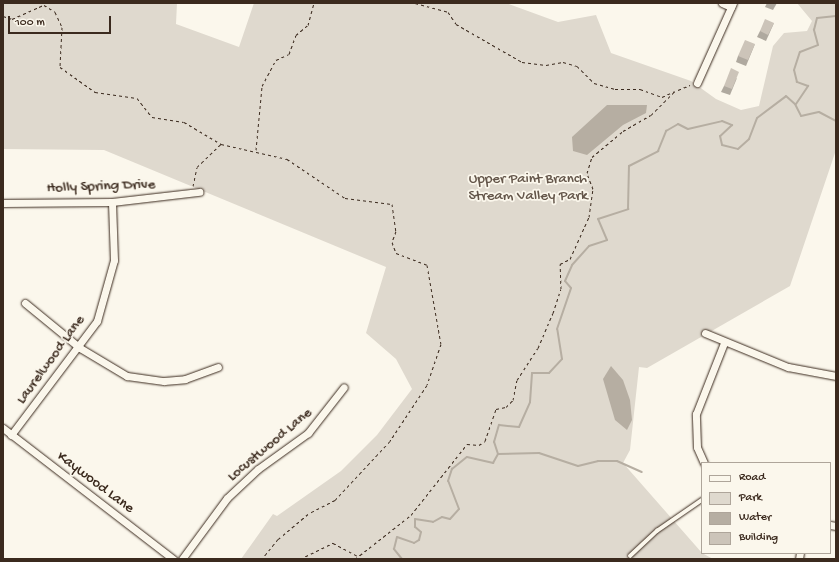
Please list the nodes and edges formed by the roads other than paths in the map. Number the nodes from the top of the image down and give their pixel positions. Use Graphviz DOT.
graph roads {
  1 [pos="722,3"];
  2 [pos="732,5"];
  3 [pos="698,83"];
  4 [pos="199,192"];
  5 [pos="112,202"];
  6 [pos="3,203"];
  7 [pos="26,303"];
  8 [pos="705,333"];
  9 [pos="724,343"];
  10 [pos="80,348"];
  11 [pos="218,367"];
  12 [pos="836,376"];
  13 [pos="344,387"];
  14 [pos="3,428"];
  15 [pos="11,435"];
  16 [pos="704,462"];
  17 [pos="701,501"];
  18 [pos="630,556"];
  19 [pos="173,559"];
  20 [pos="182,559"];
  1 -- 2 [label="street"];
  2 -- 3 [label="street"];
  4 -- 5 [label="street, Holly Spring Drive"];
  5 -- 6 [label="street, Holly Spring Drive"];
  5 -- 10 [label="street, Laurelwood Lane"];
  7 -- 10 [label="street"];
  8 -- 9 [label="street"];
  9 -- 12 [label="street"];
  9 -- 16 [label="street"];
  10 -- 11 [label="street"];
  10 -- 15 [label="street, Laurelwood Lane"];
  13 -- 20 [label="street, Locustwood Lane"];
  14 -- 15 [label="street, Kaywood Lane"];
  15 -- 19 [label="street, Kaywood Lane"];
  17 -- 18 [label="lane"];
}
